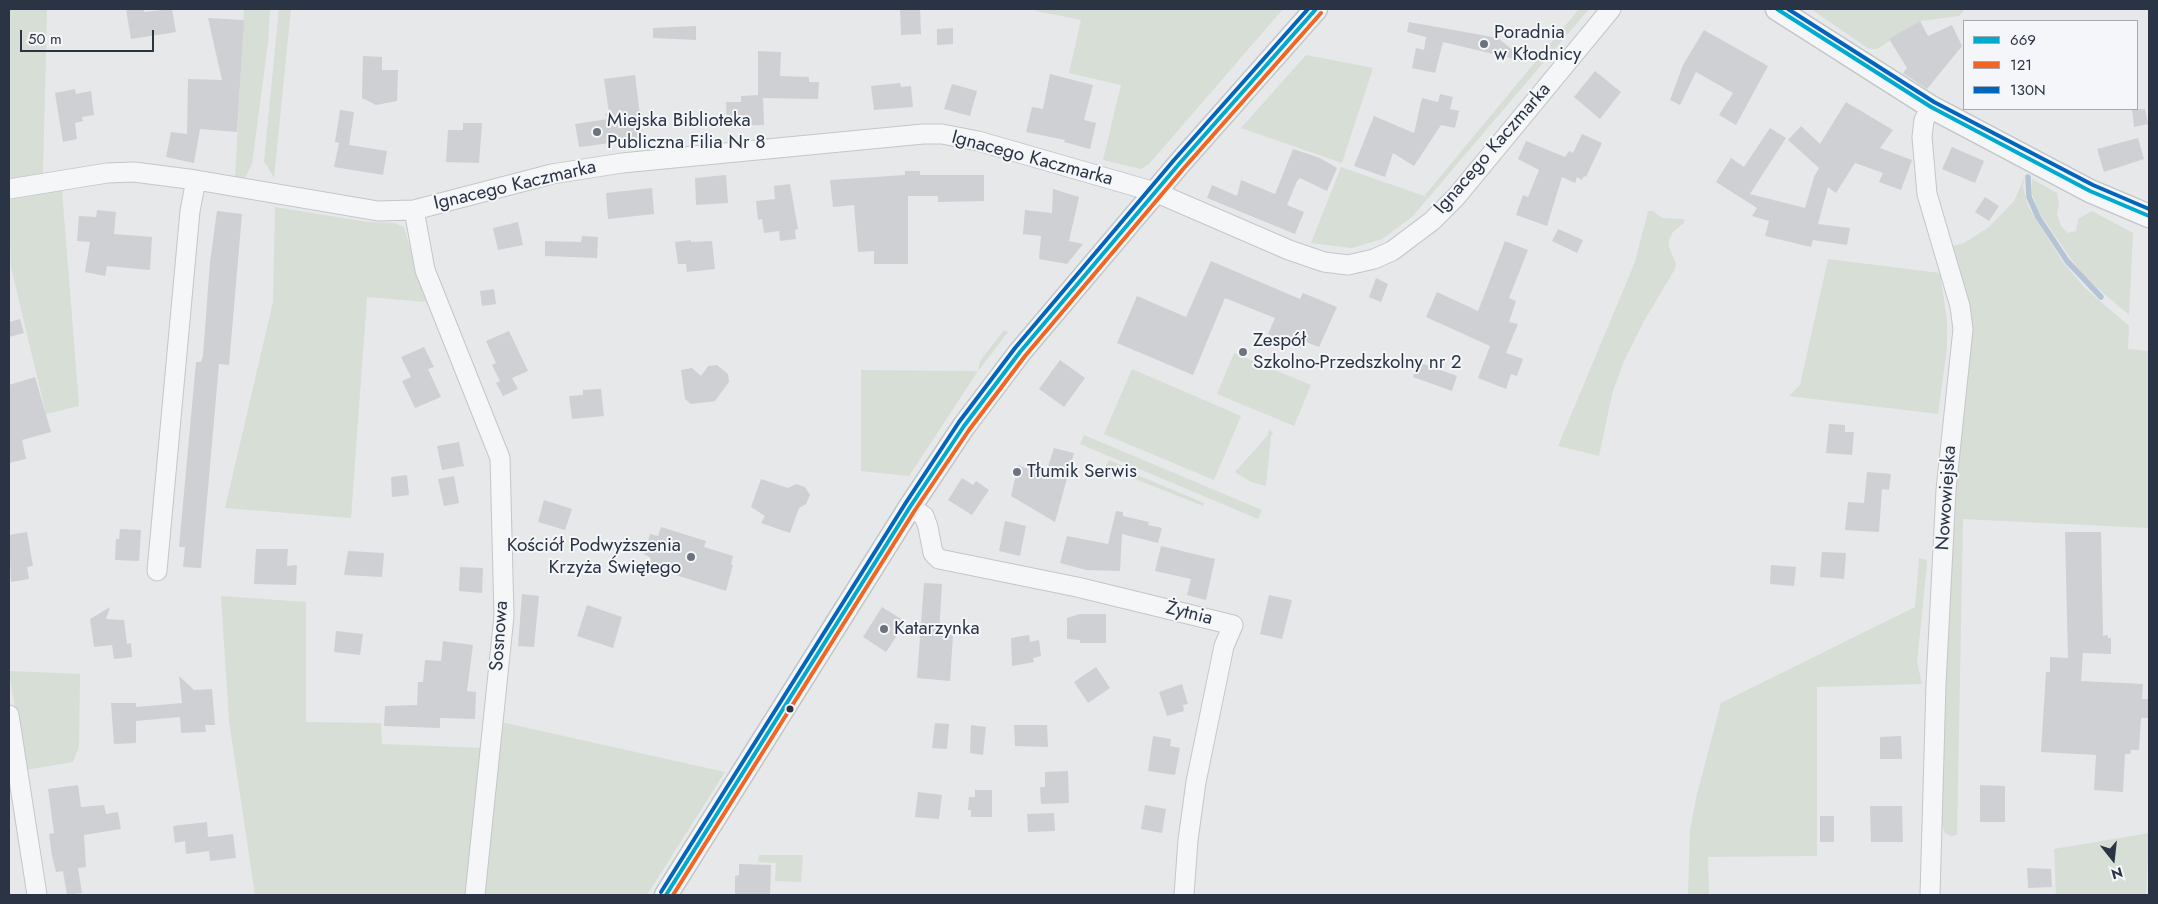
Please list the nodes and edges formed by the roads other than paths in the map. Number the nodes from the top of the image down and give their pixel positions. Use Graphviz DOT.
graph roads {
  1 [pos="1316,9"];
  2 [pos="1611,9"];
  3 [pos="1777,9"];
  4 [pos="1931,107"];
  5 [pos="196,180"];
  6 [pos="9,188"];
  7 [pos="1155,192"];
  8 [pos="414,210"];
  9 [pos="2149,216"];
  10 [pos="910,507"];
  11 [pos="157,571"];
  12 [pos="9,715"];
  13 [pos="37,895"];
  14 [pos="475,895"];
  15 [pos="666,895"];
  16 [pos="1184,895"];
  17 [pos="1930,895"];
  1 -- 7 [label="street"];
  2 -- 7 [label="street, Ignacego Kaczmarka"];
  3 -- 4 [label="street"];
  4 -- 9 [label="street"];
  4 -- 17 [label="street, Nowowiejska"];
  5 -- 6 [label="street, Ignacego Kaczmarka"];
  5 -- 8 [label="street, Ignacego Kaczmarka"];
  5 -- 11 [label="street"];
  7 -- 8 [label="street, Ignacego Kaczmarka"];
  7 -- 10 [label="street"];
  8 -- 14 [label="street, Sosnowa"];
  10 -- 15 [label="street"];
  10 -- 16 [label="street, Żytnia"];
  12 -- 13 [label="street"];
}
